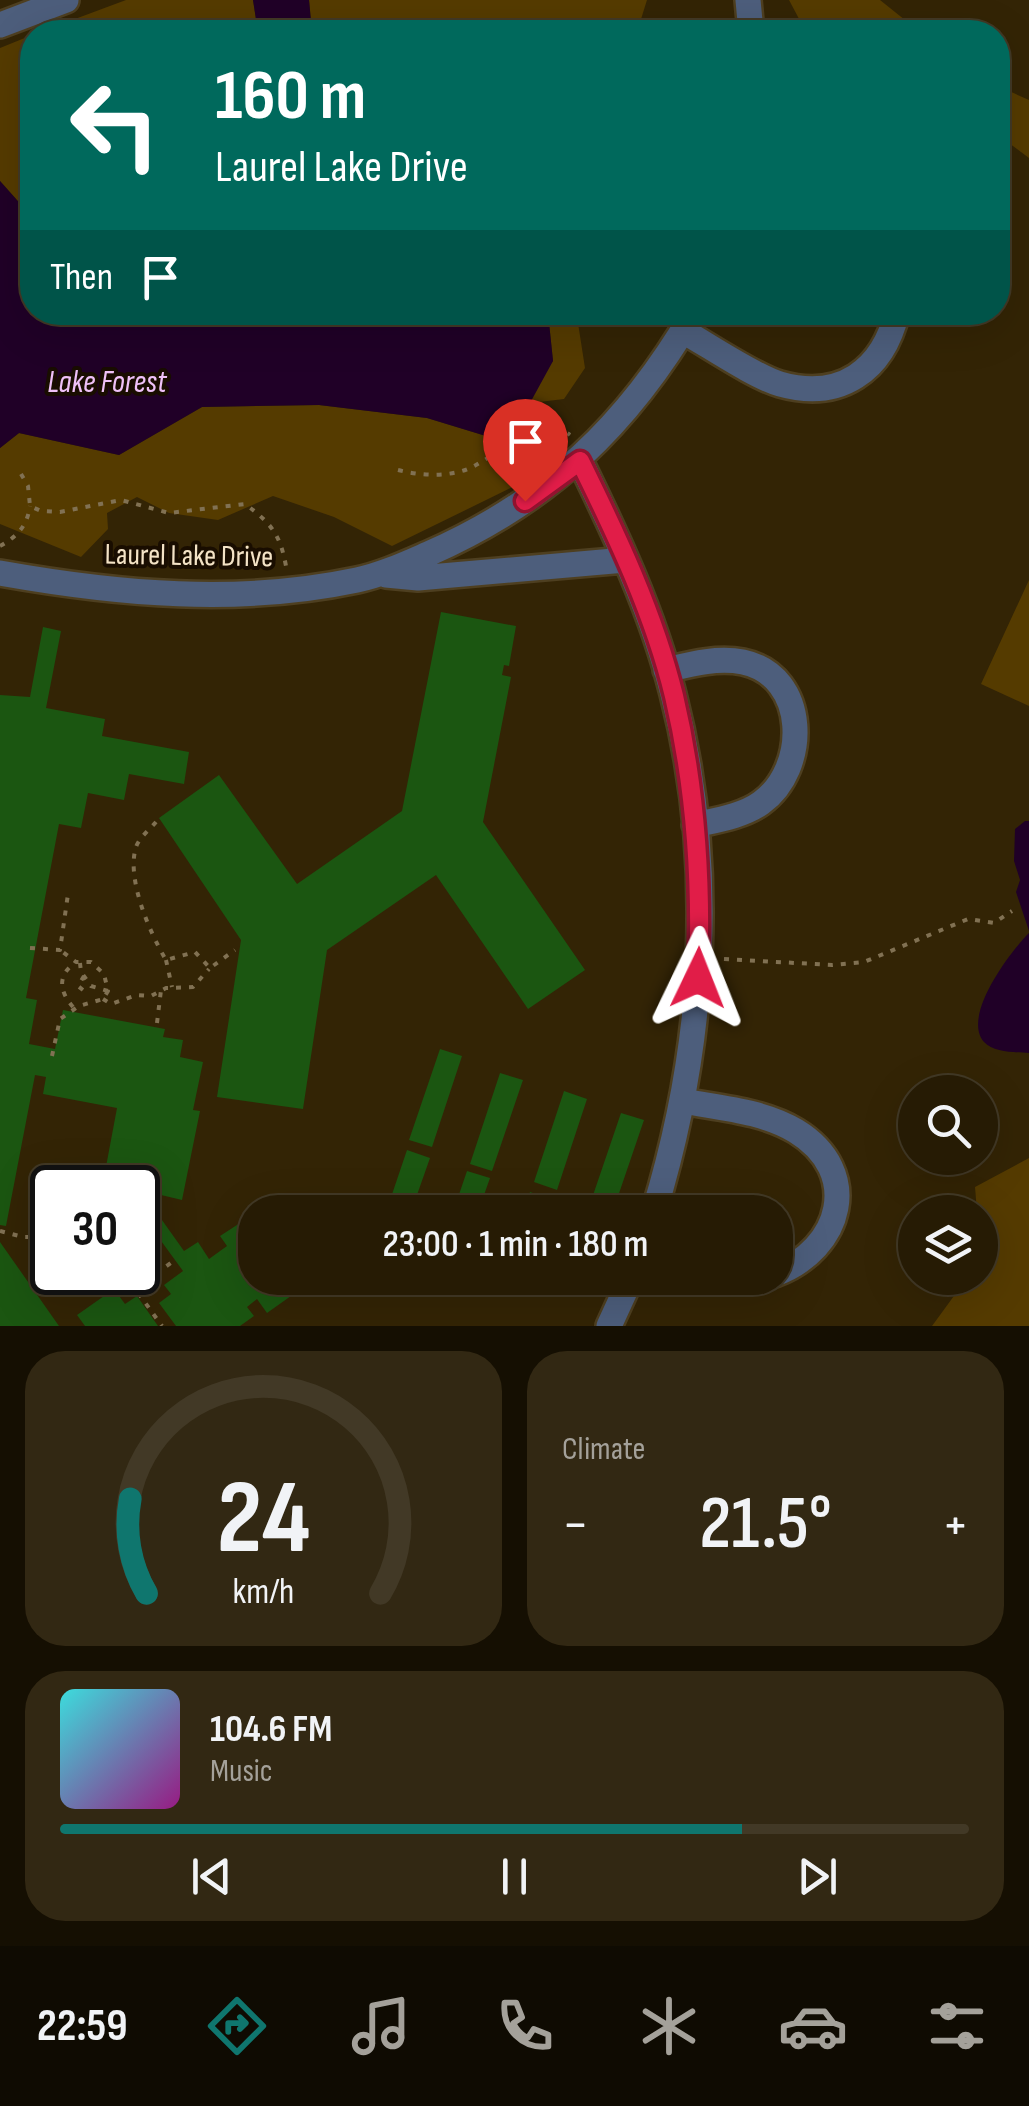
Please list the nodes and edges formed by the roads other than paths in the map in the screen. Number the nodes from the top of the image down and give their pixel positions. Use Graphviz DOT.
graph roads {
  1 [pos="66,0"];
  2 [pos="0,25"];
  3 [pos="686,325"];
  4 [pos="692,325"];
  5 [pos="894,325"];
  6 [pos="584,457"];
  7 [pos="626,560"];
  8 [pos="0,572"];
  9 [pos="376,574"];
  10 [pos="666,670"];
  11 [pos="695,826"];
  12 [pos="683,1101"];
  13 [pos="658,1195"];
  14 [pos="793,1267"];
  15 [pos="624,1295"];
  16 [pos="608,1326"];
  1 -- 2 [label="street"];
  3 -- 6 [label="street, Laurel Lake Drive"];
  4 -- 5 [label="street"];
  6 -- 7 [label="street"];
  6 -- 9 [label="street, Laurel Lake Drive"];
  7 -- 9 [label="street, Laurel Lake Drive"];
  7 -- 10 [label="street"];
  8 -- 9 [label="street, Laurel Lake Drive"];
  10 -- 11 [label="street"];
  10 -- 11 [label="street"];
  11 -- 12 [label="street"];
  12 -- 13 [label="street"];
  12 -- 14 [label="street"];
  15 -- 16 [label="street"];
}
